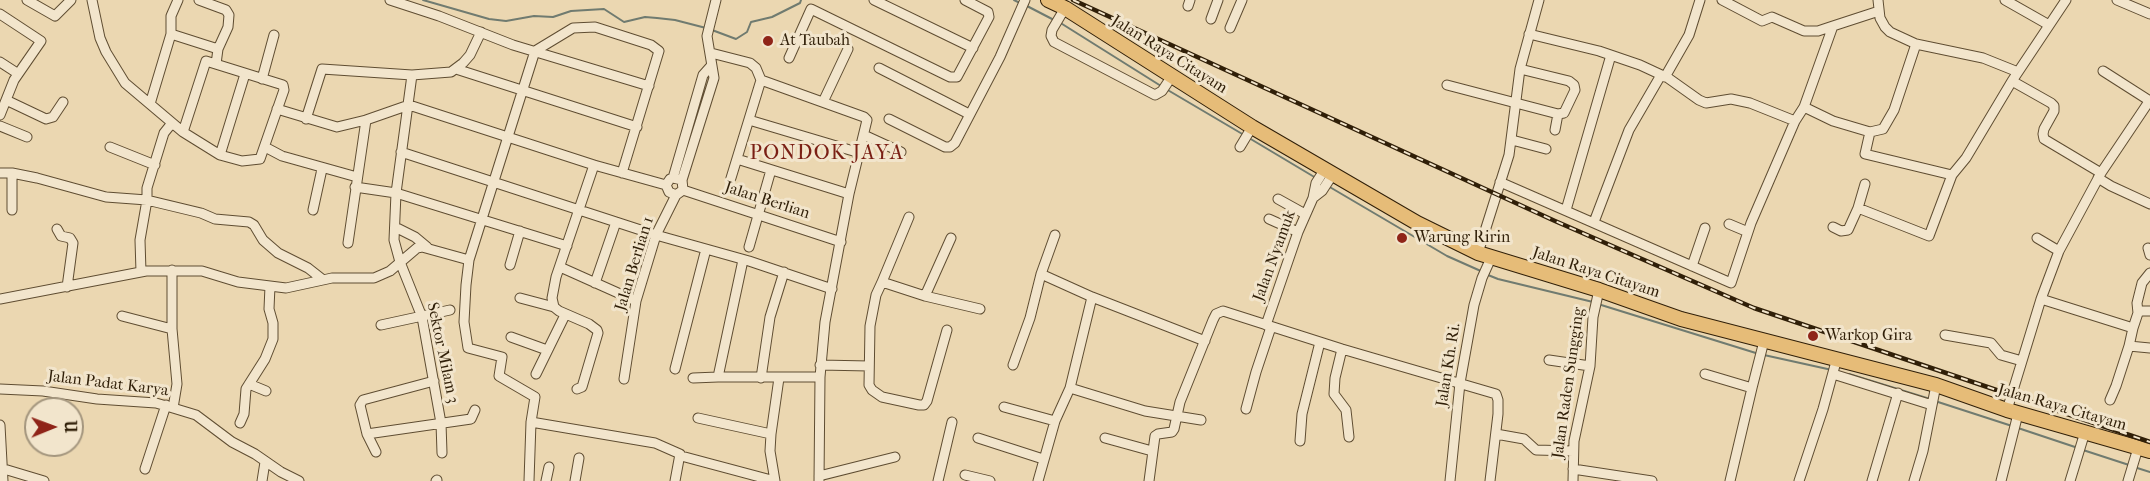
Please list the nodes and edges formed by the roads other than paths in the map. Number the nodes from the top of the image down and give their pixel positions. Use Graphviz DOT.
graph roads {
  1 [pos="27,0"];
  2 [pos="71,0"];
  3 [pos="92,0"];
  4 [pos="178,0"];
  5 [pos="199,0"];
  6 [pos="390,0"];
  7 [pos="716,0"];
  8 [pos="816,0"];
  9 [pos="874,0"];
  10 [pos="965,0"];
  11 [pos="1025,0"];
  12 [pos="1048,0"];
  13 [pos="1218,0"];
  14 [pos="1242,0"];
  15 [pos="1538,0"];
  16 [pos="1701,0"];
  17 [pos="1722,0"];
  18 [pos="1878,0"];
  19 [pos="2005,0"];
  20 [pos="2066,0"];
  21 [pos="2117,0"];
  22 [pos="811,9"];
  23 [pos="1062,13"];
  24 [pos="0,14"];
  25 [pos="2150,14"];
  26 [pos="1211,19"];
  27 [pos="1881,19"];
  28 [pos="2049,25"];
  29 [pos="1833,27"];
  30 [pos="1230,28"];
  31 [pos="481,32"];
  32 [pos="171,34"];
  33 [pos="1529,34"];
  34 [pos="274,35"];
  35 [pos="1916,44"];
  36 [pos="214,47"];
  37 [pos="974,48"];
  38 [pos="848,49"];
  39 [pos="535,51"];
  40 [pos="711,53"];
  41 [pos="1611,55"];
  42 [pos="789,58"];
  43 [pos="206,61"];
  44 [pos="0,62"];
  45 [pos="216,64"];
  46 [pos="879,68"];
  47 [pos="456,69"];
  48 [pos="1520,69"];
  49 [pos="2103,71"];
  50 [pos="2018,72"];
  51 [pos="17,73"];
  52 [pos="245,74"];
  53 [pos="412,75"];
  54 [pos="1663,76"];
  55 [pos="262,78"];
  56 [pos="760,80"];
  57 [pos="2012,81"];
  58 [pos="1167,84"];
  59 [pos="1447,85"];
  60 [pos="649,86"];
  61 [pos="523,90"];
  62 [pos="6,100"];
  63 [pos="2150,100"];
  64 [pos="63,102"];
  65 [pos="823,102"];
  66 [pos="1515,102"];
  67 [pos="150,104"];
  68 [pos="409,105"];
  69 [pos="1804,107"];
  70 [pos="277,110"];
  71 [pos="969,114"];
  72 [pos="1558,114"];
  73 [pos="0,115"];
  74 [pos="306,119"];
  75 [pos="889,119"];
  76 [pos="366,120"];
  77 [pos="749,120"];
  78 [pos="1795,121"];
  79 [pos="172,123"];
  80 [pos="0,126"];
  81 [pos="637,126"];
  82 [pos="1251,130"];
  83 [pos="1555,130"];
  84 [pos="183,132"];
  85 [pos="1870,132"];
  86 [pos="864,135"];
  87 [pos="27,137"];
  88 [pos="508,137"];
  89 [pos="1512,140"];
  90 [pos="1242,144"];
  91 [pos="110,147"];
  92 [pos="265,147"];
  93 [pos="1546,149"];
  94 [pos="401,152"];
  95 [pos="901,152"];
  96 [pos="860,153"];
  97 [pos="220,154"];
  98 [pos="737,159"];
  99 [pos="155,165"];
  100 [pos="594,165"];
  101 [pos="322,169"];
  102 [pos="771,170"];
  103 [pos="12,172"];
  104 [pos="0,173"];
  105 [pos="622,173"];
  106 [pos="1952,175"];
  107 [pos="2100,175"];
  108 [pos="731,178"];
  109 [pos="1324,178"];
  110 [pos="356,182"];
  111 [pos="1500,182"];
  112 [pos="493,183"];
  113 [pos="1864,184"];
  114 [pos="676,186"];
  115 [pos="396,194"];
  116 [pos="849,194"];
  117 [pos="1278,199"];
  118 [pos="147,200"];
  119 [pos="2150,204"];
  120 [pos="1858,208"];
  121 [pos="12,210"];
  122 [pos="313,210"];
  123 [pos="1566,210"];
  124 [pos="578,211"];
  125 [pos="758,214"];
  126 [pos="1305,214"];
  127 [pos="909,217"];
  128 [pos="1269,219"];
  129 [pos="481,220"];
  130 [pos="616,222"];
  131 [pos="1594,222"];
  132 [pos="1729,224"];
  133 [pos="394,227"];
  134 [pos="1833,227"];
  135 [pos="1705,228"];
  136 [pos="57,229"];
  137 [pos="520,231"];
  138 [pos="1298,232"];
  139 [pos="1748,232"];
  140 [pos="656,235"];
  141 [pos="1055,235"];
  142 [pos="951,238"];
  143 [pos="2037,238"];
  144 [pos="842,242"];
  145 [pos="348,243"];
  146 [pos="567,246"];
  147 [pos="427,247"];
  148 [pos="749,247"];
  149 [pos="706,249"];
  150 [pos="2059,252"];
  151 [pos="1486,259"];
  152 [pos="469,260"];
  153 [pos="743,260"];
  154 [pos="400,262"];
  155 [pos="510,265"];
  156 [pos="1692,266"];
  157 [pos="560,267"];
  158 [pos="172,270"];
  159 [pos="141,272"];
  160 [pos="784,272"];
  161 [pos="2150,273"];
  162 [pos="1041,274"];
  163 [pos="322,279"];
  164 [pos="882,282"];
  165 [pos="595,283"];
  166 [pos="270,286"];
  167 [pos="66,287"];
  168 [pos="832,289"];
  169 [pos="1599,292"];
  170 [pos="925,296"];
  171 [pos="1092,297"];
  172 [pos="520,298"];
  173 [pos="0,299"];
  174 [pos="2042,299"];
  175 [pos="636,301"];
  176 [pos="555,307"];
  177 [pos="980,309"];
  178 [pos="450,310"];
  179 [pos="2150,311"];
  180 [pos="2138,313"];
  181 [pos="565,315"];
  182 [pos="122,316"];
  183 [pos="422,317"];
  184 [pos="381,325"];
  185 [pos="1269,326"];
  186 [pos="2133,328"];
  187 [pos="172,329"];
  188 [pos="947,330"];
  189 [pos="1945,335"];
  190 [pos="511,337"];
  191 [pos="1205,341"];
  192 [pos="1320,342"];
  193 [pos="1764,343"];
  194 [pos="2128,345"];
  195 [pos="2150,348"];
  196 [pos="1342,349"];
  197 [pos="547,350"];
  198 [pos="1549,360"];
  199 [pos="2022,361"];
  200 [pos="820,365"];
  201 [pos="1013,365"];
  202 [pos="869,366"];
  203 [pos="1590,366"];
  204 [pos="1835,366"];
  205 [pos="675,369"];
  206 [pos="536,374"];
  207 [pos="1705,374"];
  208 [pos="718,377"];
  209 [pos="820,377"];
  210 [pos="693,378"];
  211 [pos="761,378"];
  212 [pos="779,378"];
  213 [pos="624,379"];
  214 [pos="434,381"];
  215 [pos="1460,383"];
  216 [pos="249,384"];
  217 [pos="1936,387"];
  218 [pos="1070,388"];
  219 [pos="1752,388"];
  220 [pos="577,389"];
  221 [pos="0,390"];
  222 [pos="266,391"];
  223 [pos="1898,393"];
  224 [pos="2110,400"];
  225 [pos="1933,403"];
  226 [pos="169,406"];
  227 [pos="1004,407"];
  228 [pos="1246,409"];
  229 [pos="475,410"];
  230 [pos="1176,416"];
  231 [pos="698,418"];
  232 [pos="2014,419"];
  233 [pos="1201,420"];
  234 [pos="1055,421"];
  235 [pos="531,422"];
  236 [pos="952,422"];
  237 [pos="240,423"];
  238 [pos="441,423"];
  239 [pos="0,425"];
  240 [pos="367,434"];
  241 [pos="771,434"];
  242 [pos="1496,434"];
  243 [pos="1349,436"];
  244 [pos="2084,436"];
  245 [pos="978,438"];
  246 [pos="1105,438"];
  247 [pos="1300,441"];
  248 [pos="1152,451"];
  249 [pos="1573,451"];
  250 [pos="2141,451"];
  251 [pos="376,452"];
  252 [pos="442,453"];
  253 [pos="685,457"];
  254 [pos="895,457"];
  255 [pos="579,458"];
  256 [pos="1043,459"];
  257 [pos="265,462"];
  258 [pos="549,467"];
  259 [pos="4,469"];
  260 [pos="146,469"];
  261 [pos="1573,469"];
  262 [pos="964,475"];
  263 [pos="2130,477"];
  264 [pos="819,479"];
  265 [pos="3,481"];
  266 [pos="44,481"];
  267 [pos="262,481"];
  268 [pos="299,481"];
  269 [pos="529,481"];
  270 [pos="546,481"];
  271 [pos="575,481"];
  272 [pos="675,481"];
  273 [pos="775,481"];
  274 [pos="938,481"];
  275 [pos="990,481"];
  276 [pos="1038,481"];
  277 [pos="1149,481"];
  278 [pos="1450,481"];
  279 [pos="1490,481"];
  280 [pos="1573,481"];
  281 [pos="1652,481"];
  282 [pos="1730,481"];
  283 [pos="1799,481"];
  284 [pos="1872,481"];
  285 [pos="1914,481"];
  286 [pos="2001,481"];
  287 [pos="2070,481"];
  1 -- 2 [label="street"];
  3 -- 67 [label="street"];
  4 -- 32 [label="street"];
  5 -- 36 [label="street"];
  6 -- 31 [label="street"];
  7 -- 40 [label="street"];
  8 -- 22 [label="street"];
  9 -- 37 [label="street"];
  10 -- 37 [label="street"];
  11 -- 71 [label="street"];
  12 -- 23 [label="main road, Jalan Raya Citayam"];
  13 -- 26 [label="street"];
  14 -- 30 [label="street"];
  15 -- 33 [label="street, Jalan Kh. Ri."];
  16 -- 54 [label="street"];
  17 -- 29 [label="street"];
  18 -- 27 [label="street"];
  19 -- 28 [label="street"];
  20 -- 28 [label="street"];
  21 -- 25 [label="street"];
  22 -- 37 [label="street"];
  22 -- 42 [label="street"];
  23 -- 58 [label="main road, Jalan Raya Citayam"];
  23 -- 58 [label="street"];
  24 -- 51 [label="street"];
  27 -- 29 [label="street"];
  27 -- 35 [label="street"];
  28 -- 50 [label="street"];
  29 -- 69 [label="street"];
  31 -- 39 [label="street"];
  31 -- 47 [label="street"];
  32 -- 36 [label="street"];
  32 -- 67 [label="street"];
  33 -- 41 [label="street"];
  33 -- 48 [label="street, Jalan Kh. Ri."];
  34 -- 55 [label="street"];
  35 -- 50 [label="street"];
  35 -- 85 [label="street"];
  36 -- 43 [label="street"];
  36 -- 45 [label="street"];
  38 -- 65 [label="street"];
  39 -- 60 [label="street"];
  39 -- 60 [label="street"];
  39 -- 61 [label="street"];
  40 -- 56 [label="street"];
  40 -- 114 [label="street, Jalan Berlian 1"];
  41 -- 54 [label="street"];
  41 -- 123 [label="street"];
  43 -- 45 [label="street"];
  43 -- 84 [label="street"];
  44 -- 51 [label="street"];
  45 -- 52 [label="street"];
  46 -- 71 [label="street"];
  47 -- 53 [label="street"];
  47 -- 61 [label="street"];
  48 -- 66 [label="street, Jalan Kh. Ri."];
  48 -- 72 [label="street"];
  49 -- 63 [label="street"];
  50 -- 57 [label="street"];
  51 -- 62 [label="street"];
  52 -- 55 [label="street"];
  52 -- 97 [label="street"];
  53 -- 68 [label="street, Sektor Milam 3"];
  53 -- 74 [label="street"];
  54 -- 78 [label="street"];
  54 -- 131 [label="street"];
  55 -- 70 [label="street"];
  56 -- 65 [label="street"];
  56 -- 77 [label="street"];
  57 -- 106 [label="street"];
  57 -- 107 [label="street"];
  58 -- 82 [label="main road, Jalan Raya Citayam"];
  59 -- 66 [label="street"];
  60 -- 81 [label="street"];
  61 -- 81 [label="street"];
  61 -- 88 [label="street"];
  62 -- 64 [label="street"];
  62 -- 73 [label="street"];
  63 -- 107 [label="street"];
  65 -- 86 [label="street"];
  66 -- 72 [label="street"];
  66 -- 89 [label="street, Jalan Kh. Ri."];
  67 -- 79 [label="street"];
  68 -- 76 [label="street"];
  68 -- 88 [label="street, Jalan Berlian"];
  68 -- 94 [label="street, Sektor Milam 3"];
  69 -- 78 [label="street"];
  69 -- 85 [label="street"];
  70 -- 74 [label="street"];
  70 -- 92 [label="street"];
  71 -- 75 [label="street"];
  72 -- 83 [label="street"];
  74 -- 76 [label="street"];
  76 -- 110 [label="street"];
  77 -- 96 [label="street"];
  77 -- 98 [label="street"];
  78 -- 139 [label="street"];
  79 -- 84 [label="street"];
  79 -- 99 [label="street"];
  80 -- 87 [label="street"];
  81 -- 105 [label="street"];
  82 -- 90 [label="street"];
  82 -- 109 [label="main road, Jalan Raya Citayam"];
  84 -- 97 [label="street"];
  85 -- 106 [label="street"];
  86 -- 95 [label="street"];
  86 -- 96 [label="street"];
  88 -- 100 [label="street, Jalan Berlian"];
  88 -- 112 [label="street"];
  89 -- 93 [label="street"];
  89 -- 111 [label="street, Jalan Kh. Ri."];
  91 -- 99 [label="street"];
  92 -- 97 [label="street"];
  92 -- 101 [label="street"];
  94 -- 112 [label="street"];
  94 -- 115 [label="street, Sektor Milam 3"];
  96 -- 116 [label="street"];
  98 -- 102 [label="street"];
  98 -- 108 [label="street"];
  99 -- 118 [label="street"];
  100 -- 105 [label="street, Jalan Berlian"];
  100 -- 124 [label="street"];
  101 -- 110 [label="street"];
  101 -- 122 [label="street"];
  102 -- 116 [label="street"];
  102 -- 125 [label="street"];
  103 -- 104 [label="street"];
  103 -- 118 [label="street"];
  103 -- 121 [label="street"];
  105 -- 114 [label="street, Jalan Berlian"];
  106 -- 120 [label="street"];
  107 -- 119 [label="street"];
  107 -- 150 [label="street"];
  109 -- 126 [label="street, Jalan Nyamuk"];
  109 -- 151 [label="main road, Jalan Raya Citayam"];
  110 -- 115 [label="street"];
  110 -- 145 [label="street"];
  111 -- 123 [label="street"];
  111 -- 151 [label="street, Jalan Kh. Ri."];
  112 -- 124 [label="street"];
  112 -- 129 [label="street"];
  113 -- 120 [label="street"];
  114 -- 125 [label="street, Jalan Berlian"];
  114 -- 140 [label="street, Jalan Berlian 1"];
  115 -- 129 [label="street"];
  115 -- 133 [label="street, Sektor Milam 3"];
  116 -- 144 [label="street"];
  117 -- 126 [label="street"];
  118 -- 159 [label="street"];
  118 -- 163 [label="street"];
  120 -- 134 [label="street"];
  123 -- 131 [label="street"];
  124 -- 130 [label="street"];
  124 -- 146 [label="street"];
  125 -- 144 [label="street, Jalan Berlian"];
  125 -- 148 [label="street"];
  126 -- 138 [label="street, Jalan Nyamuk"];
  127 -- 164 [label="street"];
  128 -- 138 [label="street"];
  129 -- 137 [label="street"];
  129 -- 152 [label="street"];
  130 -- 140 [label="street"];
  130 -- 165 [label="street"];
  131 -- 156 [label="street"];
  132 -- 139 [label="street"];
  133 -- 147 [label="street"];
  133 -- 154 [label="street, Sektor Milam 3"];
  135 -- 156 [label="street"];
  136 -- 167 [label="street"];
  137 -- 146 [label="street"];
  137 -- 155 [label="street"];
  138 -- 185 [label="street, Jalan Nyamuk"];
  139 -- 156 [label="street"];
  140 -- 149 [label="street"];
  140 -- 175 [label="street, Jalan Berlian 1"];
  141 -- 162 [label="street"];
  142 -- 170 [label="street"];
  143 -- 150 [label="street"];
  144 -- 168 [label="street"];
  146 -- 157 [label="street"];
  147 -- 152 [label="street"];
  147 -- 154 [label="street"];
  149 -- 153 [label="street"];
  149 -- 205 [label="street"];
  150 -- 174 [label="street"];
  151 -- 169 [label="main road, Jalan Raya Citayam"];
  151 -- 215 [label="street, Jalan Kh. Ri."];
  152 -- 235 [label="street"];
  153 -- 160 [label="street"];
  153 -- 208 [label="street"];
  154 -- 163 [label="street"];
  154 -- 183 [label="street, Sektor Milam 3"];
  157 -- 165 [label="street"];
  157 -- 176 [label="street"];
  158 -- 159 [label="street"];
  158 -- 166 [label="street"];
  158 -- 187 [label="street"];
  159 -- 167 [label="street"];
  160 -- 168 [label="street"];
  160 -- 211 [label="street"];
  161 -- 180 [label="street"];
  162 -- 171 [label="street"];
  162 -- 201 [label="street"];
  163 -- 166 [label="street"];
  164 -- 170 [label="street"];
  164 -- 202 [label="street"];
  165 -- 175 [label="street"];
  166 -- 216 [label="street"];
  167 -- 173 [label="street"];
  168 -- 200 [label="street"];
  169 -- 193 [label="main road, Jalan Raya Citayam"];
  169 -- 203 [label="street, Jalan Raden Sungging"];
  170 -- 177 [label="street"];
  171 -- 191 [label="street"];
  171 -- 218 [label="street"];
  172 -- 176 [label="street"];
  174 -- 186 [label="street"];
  174 -- 199 [label="street"];
  175 -- 213 [label="street, Jalan Berlian 1"];
  176 -- 181 [label="street"];
  178 -- 183 [label="street"];
  179 -- 180 [label="street"];
  180 -- 186 [label="street"];
  181 -- 197 [label="street"];
  181 -- 220 [label="street"];
  182 -- 187 [label="street"];
  183 -- 184 [label="street"];
  183 -- 214 [label="street, Sektor Milam 3"];
  185 -- 191 [label="street"];
  185 -- 192 [label="street"];
  185 -- 228 [label="street, Jalan Nyamuk"];
  186 -- 194 [label="street"];
  187 -- 226 [label="street"];
  188 -- 202 [label="street"];
  189 -- 199 [label="street"];
  190 -- 197 [label="street"];
  191 -- 230 [label="street"];
  192 -- 196 [label="street"];
  192 -- 247 [label="street"];
  193 -- 204 [label="main road, Jalan Raya Citayam"];
  193 -- 219 [label="street"];
  194 -- 195 [label="street"];
  194 -- 224 [label="street"];
  196 -- 215 [label="street"];
  196 -- 243 [label="street"];
  197 -- 206 [label="street"];
  198 -- 203 [label="street"];
  199 -- 232 [label="street"];
  200 -- 202 [label="street"];
  200 -- 209 [label="street"];
  203 -- 249 [label="street, Jalan Raden Sungging"];
  204 -- 217 [label="main road, Jalan Raya Citayam"];
  204 -- 223 [label="street"];
  204 -- 283 [label="street"];
  207 -- 219 [label="street"];
  208 -- 210 [label="street"];
  208 -- 211 [label="street"];
  209 -- 212 [label="street"];
  209 -- 264 [label="street"];
  211 -- 212 [label="street"];
  212 -- 241 [label="street"];
  214 -- 238 [label="street, Sektor Milam 3"];
  214 -- 240 [label="street"];
  215 -- 242 [label="street"];
  215 -- 278 [label="street, Jalan Kh. Ri."];
  216 -- 222 [label="street"];
  216 -- 237 [label="street"];
  217 -- 225 [label="street"];
  217 -- 232 [label="main road, Jalan Raya Citayam"];
  218 -- 230 [label="street"];
  218 -- 234 [label="street"];
  219 -- 282 [label="street"];
  221 -- 226 [label="street, Jalan Padat Karya"];
  223 -- 225 [label="street"];
  223 -- 284 [label="street"];
  225 -- 285 [label="street"];
  226 -- 257 [label="street, Jalan Padat Karya"];
  226 -- 260 [label="street"];
  227 -- 234 [label="street"];
  229 -- 238 [label="street"];
  230 -- 233 [label="street"];
  230 -- 248 [label="street"];
  231 -- 241 [label="street"];
  232 -- 244 [label="main road, Jalan Raya Citayam"];
  232 -- 286 [label="street"];
  234 -- 256 [label="street"];
  235 -- 269 [label="street"];
  235 -- 272 [label="street"];
  236 -- 274 [label="street"];
  238 -- 240 [label="street"];
  238 -- 252 [label="street, Sektor Milam 3"];
  239 -- 259 [label="street"];
  240 -- 251 [label="street"];
  241 -- 273 [label="street"];
  242 -- 249 [label="street"];
  242 -- 279 [label="street"];
  244 -- 250 [label="main road, Jalan Raya Citayam"];
  244 -- 287 [label="street"];
  245 -- 256 [label="street"];
  246 -- 248 [label="street"];
  248 -- 277 [label="street"];
  249 -- 261 [label="street, Jalan Raden Sungging"];
  250 -- 263 [label="street"];
  253 -- 273 [label="street"];
  254 -- 264 [label="street"];
  255 -- 271 [label="street"];
  256 -- 276 [label="street"];
  257 -- 267 [label="street"];
  257 -- 268 [label="street, Jalan Padat Karya"];
  258 -- 270 [label="street"];
  259 -- 265 [label="street"];
  259 -- 266 [label="street"];
  261 -- 280 [label="street, Jalan Raden Sungging"];
  261 -- 281 [label="street"];
  262 -- 275 [label="street"];
}
